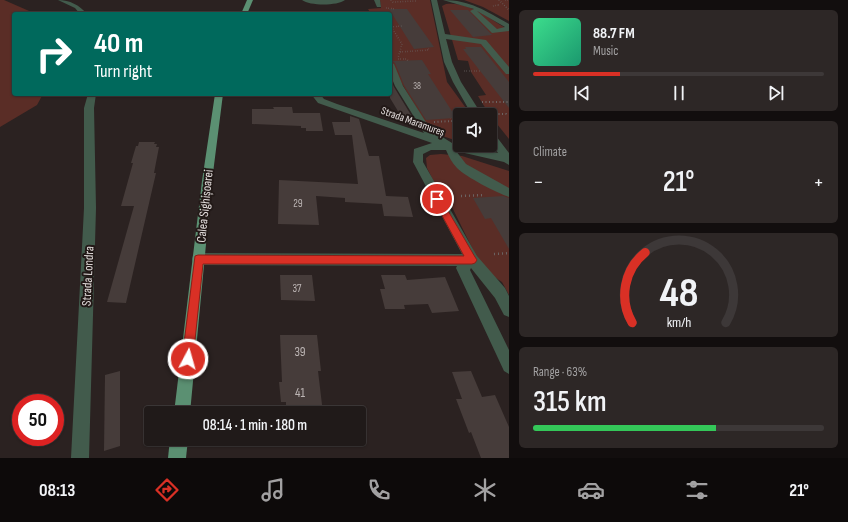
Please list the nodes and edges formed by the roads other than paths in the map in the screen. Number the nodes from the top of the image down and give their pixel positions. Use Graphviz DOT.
graph roads {
  1 [pos="61,0"];
  2 [pos="250,0"];
  3 [pos="305,0"];
  4 [pos="342,0"];
  5 [pos="427,0"];
  6 [pos="446,0"];
  7 [pos="434,3"];
  8 [pos="478,9"];
  9 [pos="82,12"];
  10 [pos="245,12"];
  11 [pos="509,28"];
  12 [pos="441,36"];
  13 [pos="392,68"];
  14 [pos="509,72"];
  15 [pos="92,96"];
  16 [pos="219,96"];
  17 [pos="317,96"];
  18 [pos="476,108"];
  19 [pos="497,144"];
  20 [pos="449,146"];
  21 [pos="509,160"];
  22 [pos="509,193"];
  23 [pos="198,259"];
  24 [pos="472,260"];
  25 [pos="509,310"];
  26 [pos="509,366"];
  27 [pos="183,406"];
  28 [pos="178,446"];
  29 [pos="80,458"];
  30 [pos="177,458"];
  1 -- 9 [label="street"];
  2 -- 10 [label="main road"];
  3 -- 4 [label="street"];
  5 -- 7 [label="street"];
  6 -- 8 [label="street"];
  7 -- 12 [label="street"];
  8 -- 11 [label="street"];
  8 -- 11 [label="street"];
  12 -- 14 [label="street"];
  12 -- 18 [label="street"];
  13 -- 20 [label="street"];
  15 -- 29 [label="street, Strada Londra"];
  16 -- 23 [label="main road, Calea Sighișoarei"];
  17 -- 20 [label="street, Strada Maramureș"];
  19 -- 21 [label="street"];
  20 -- 21 [label="street, Strada Maramureș"];
  20 -- 22 [label="street"];
  20 -- 24 [label="street"];
  23 -- 24 [label="street"];
  23 -- 27 [label="main road, Calea Sighișoarei"];
  24 -- 25 [label="street"];
  24 -- 26 [label="street"];
  28 -- 30 [label="main road"];
}
